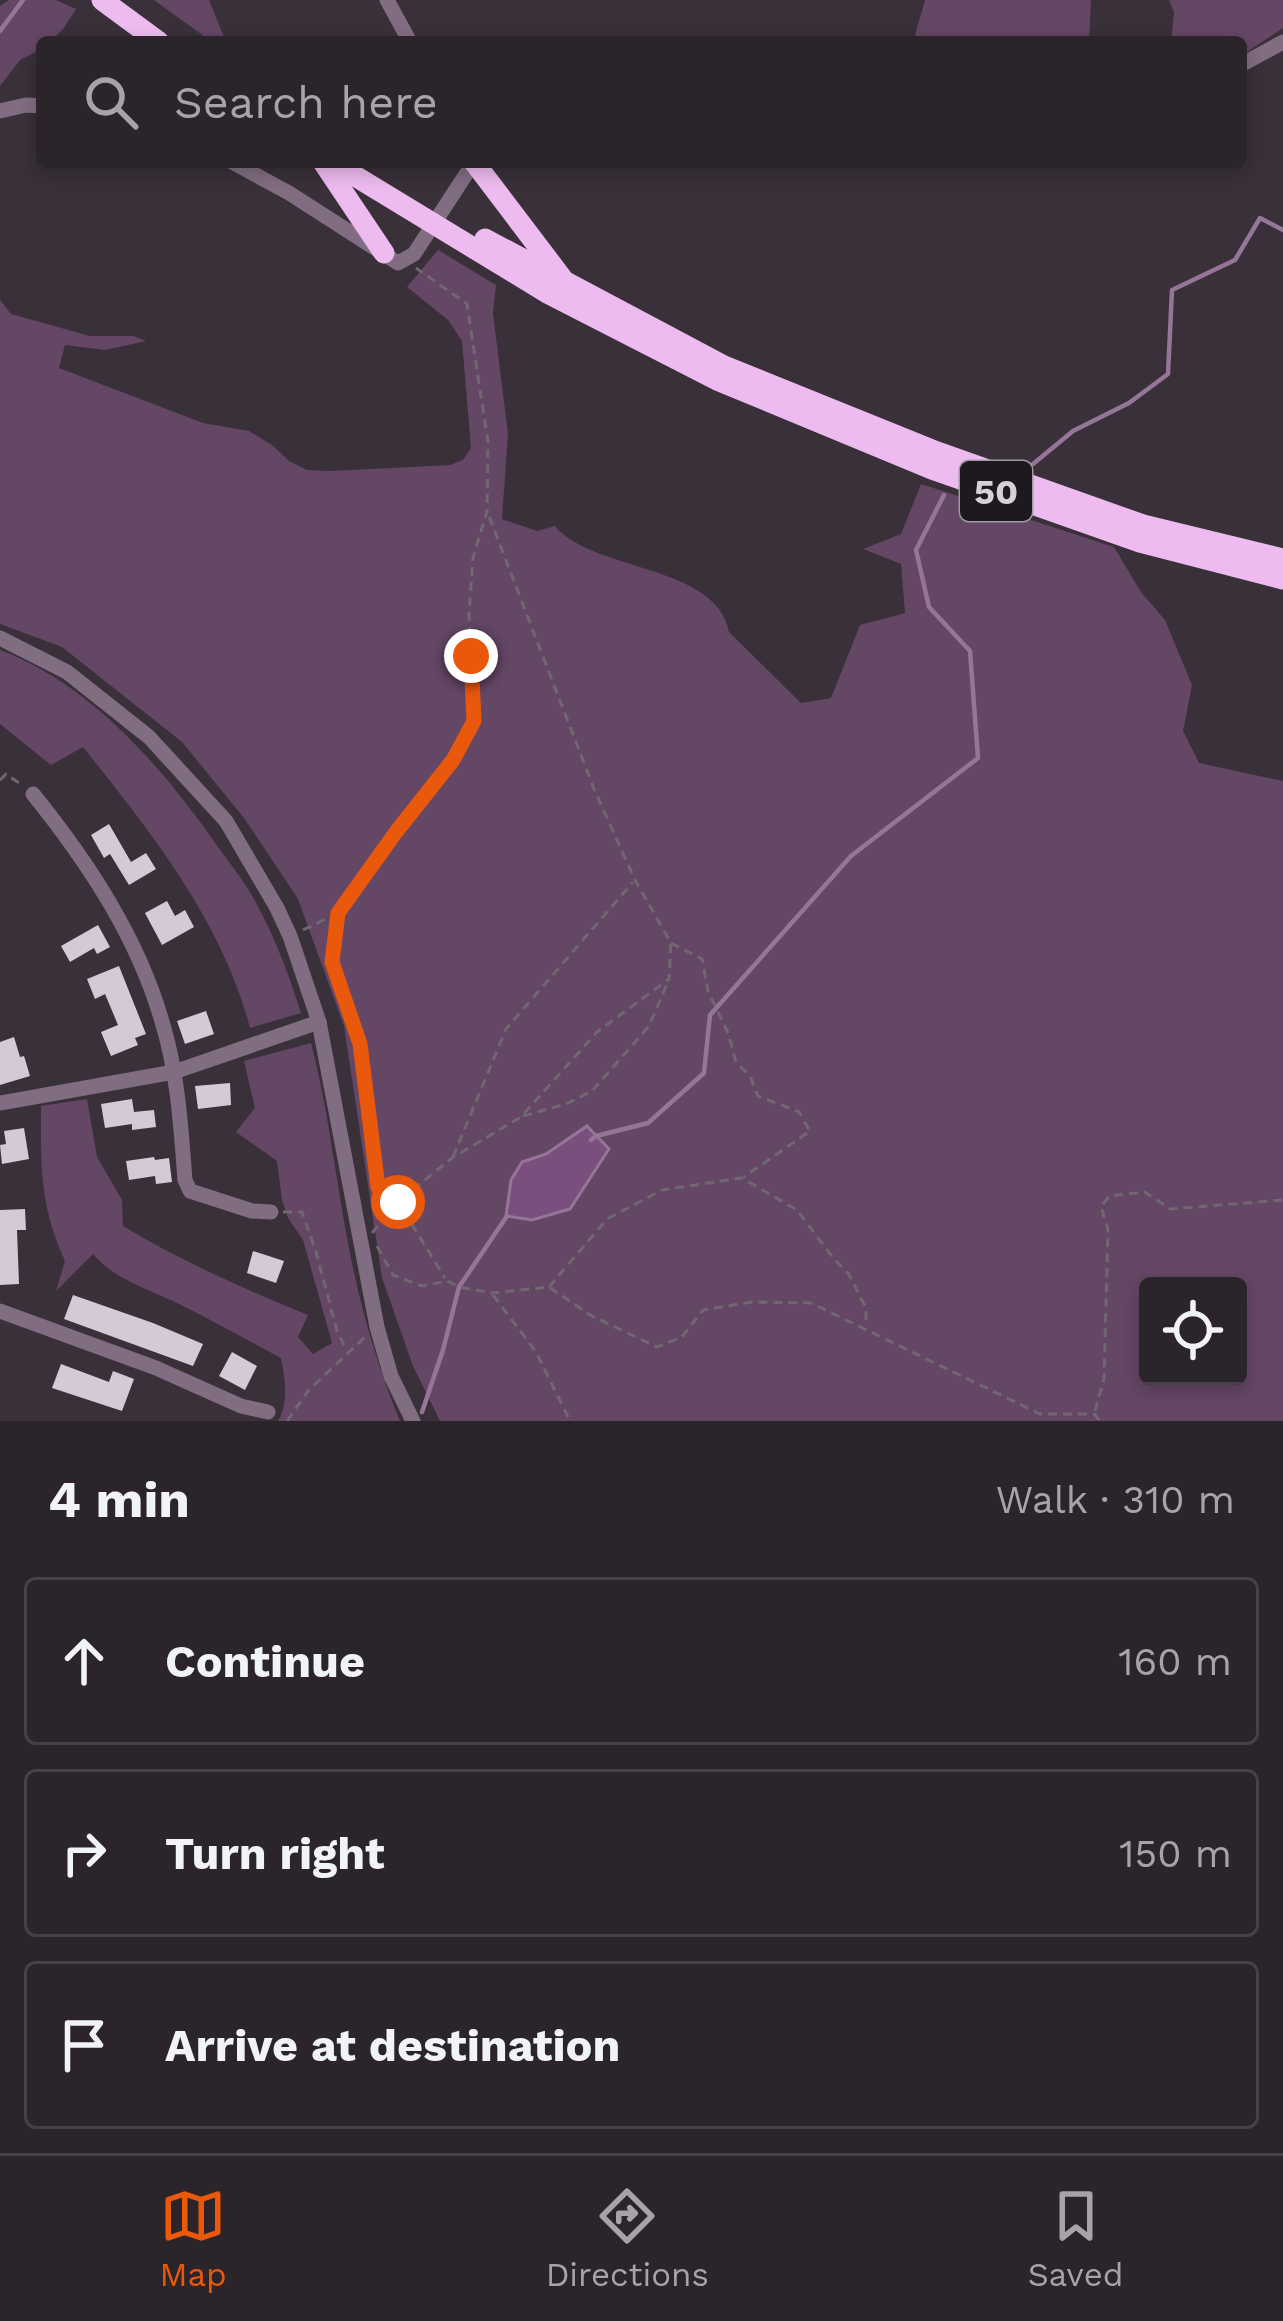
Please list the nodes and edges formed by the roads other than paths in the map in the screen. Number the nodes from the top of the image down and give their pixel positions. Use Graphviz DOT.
graph roads {
  1 [pos="102,0"];
  2 [pos="124,0"];
  3 [pos="387,0"];
  4 [pos="151,36"];
  5 [pos="171,36"];
  6 [pos="407,36"];
  7 [pos="1283,42"];
  8 [pos="1247,62"];
  9 [pos="36,106"];
  10 [pos="0,111"];
  11 [pos="243,168"];
  12 [pos="327,168"];
  13 [pos="343,168"];
  14 [pos="366,168"];
  15 [pos="470,168"];
  16 [pos="479,168"];
  17 [pos="437,219"];
  18 [pos="394,257"];
  19 [pos="566,283"];
  20 [pos="1283,559"];
  21 [pos="1283,578"];
  22 [pos="0,638"];
  23 [pos="33,794"];
  24 [pos="319,1022"];
  25 [pos="174,1072"];
  26 [pos="0,1103"];
  27 [pos="272,1212"];
  28 [pos="0,1311"];
  29 [pos="268,1412"];
  30 [pos="413,1421"];
  1 -- 4 [label="highway"];
  2 -- 5 [label="highway"];
  3 -- 6 [label="street"];
  7 -- 8 [label="street"];
  9 -- 10 [label="street"];
  11 -- 18 [label="street"];
  12 -- 18 [label="highway"];
  13 -- 17 [label="highway, 50"];
  14 -- 17 [label="highway, 50"];
  15 -- 17 [label="street"];
  16 -- 19 [label="highway"];
  17 -- 18 [label="street"];
  17 -- 19 [label="highway, 50"];
  17 -- 21 [label="highway, 50"];
  19 -- 20 [label="highway, 50"];
  22 -- 24 [label="street"];
  23 -- 25 [label="street"];
  24 -- 25 [label="street"];
  24 -- 30 [label="street"];
  25 -- 26 [label="street"];
  25 -- 27 [label="street"];
  28 -- 29 [label="street"];
}
